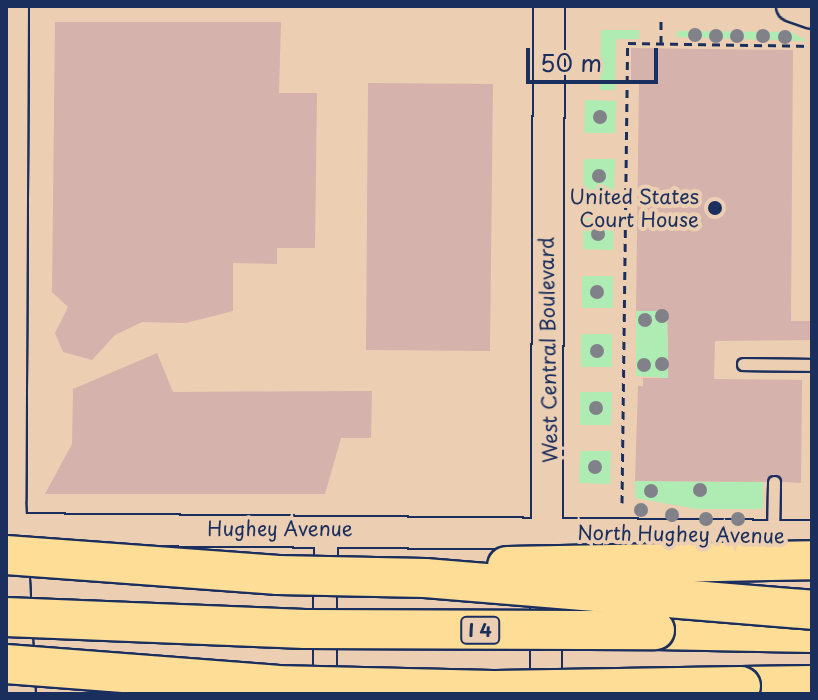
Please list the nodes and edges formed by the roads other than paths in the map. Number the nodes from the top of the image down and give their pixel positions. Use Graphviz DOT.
graph roads {
  1 [pos="13,6"];
  2 [pos="547,6"];
  3 [pos="792,6"];
  4 [pos="812,13"];
  5 [pos="743,364"];
  6 [pos="812,365"];
  7 [pos="774,482"];
  8 [pos="326,528"];
  9 [pos="541,532"];
  10 [pos="773,536"];
  11 [pos="812,536"];
  12 [pos="8,538"];
  13 [pos="812,560"];
  14 [pos="425,578"];
  15 [pos="812,610"];
  16 [pos="6,617"];
  17 [pos="812,633"];
  18 [pos="6,664"];
  19 [pos="812,685"];
  20 [pos="493,690"];
  21 [pos="20,694"];
  22 [pos="325,694"];
  23 [pos="422,694"];
  24 [pos="532,694"];
  25 [pos="546,694"];
  1 -- 12 [label="street"];
  2 -- 9 [label="street, West Central Boulevard"];
  3 -- 4 [label="street"];
  5 -- 6 [label="lane"];
  7 -- 10 [label="lane"];
  8 -- 9 [label="street, Hughey Avenue"];
  8 -- 12 [label="street, Hughey Avenue"];
  8 -- 22 [label="street"];
  9 -- 10 [label="street, North Hughey Avenue"];
  9 -- 24 [label="lane"];
  9 -- 25 [label="street, West Central Boulevard"];
  10 -- 11 [label="street, North Hughey Avenue"];
  12 -- 14 [label="highway, bridge"];
  12 -- 21 [label="street"];
  13 -- 14 [label="highway, bridge"];
  14 -- 15 [label="highway, bridge"];
  16 -- 17 [label="highway, I 4, bridge"];
  18 -- 20 [label="highway, bridge"];
  19 -- 20 [label="highway, bridge"];
  20 -- 23 [label="highway, bridge"];
}
